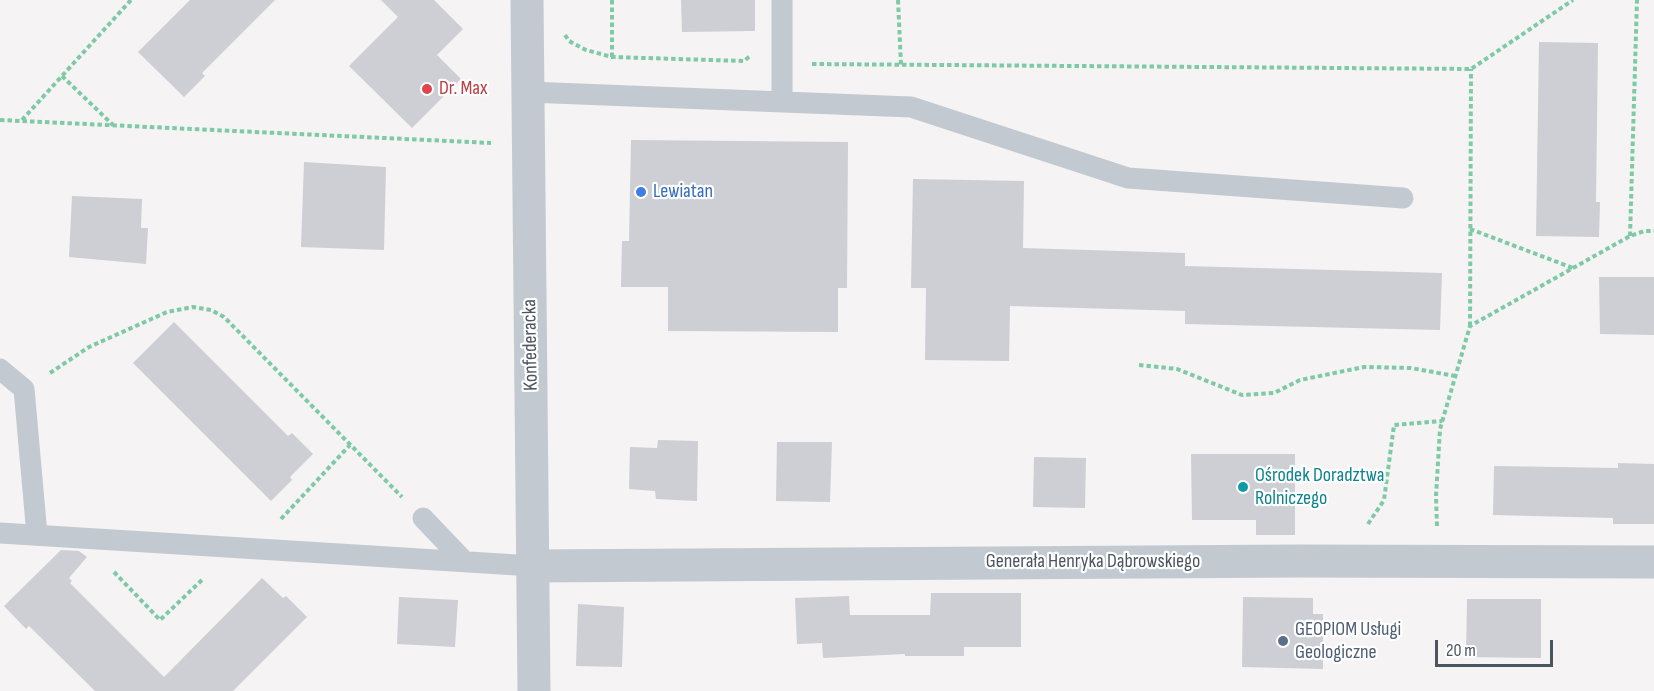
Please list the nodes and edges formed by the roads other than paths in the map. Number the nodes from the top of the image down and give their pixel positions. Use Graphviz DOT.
graph roads {
  1 [pos="527,0"];
  2 [pos="782,0"];
  3 [pos="528,92"];
  4 [pos="782,102"];
  5 [pos="1403,198"];
  6 [pos="0,369"];
  7 [pos="423,518"];
  8 [pos="0,533"];
  9 [pos="36,535"];
  10 [pos="464,561"];
  11 [pos="1654,562"];
  12 [pos="533,566"];
  13 [pos="534,691"];
  1 -- 3 [label="street, Konfederacka"];
  2 -- 4 [label="lane"];
  3 -- 4 [label="lane"];
  3 -- 12 [label="street, Konfederacka"];
  4 -- 5 [label="lane"];
  6 -- 9 [label="lane"];
  7 -- 10 [label="lane"];
  8 -- 9 [label="lane"];
  9 -- 10 [label="lane"];
  10 -- 12 [label="lane"];
  11 -- 12 [label="street, Generała Henryka Dąbrowskiego"];
  12 -- 13 [label="street, Konfederacka"];
}
